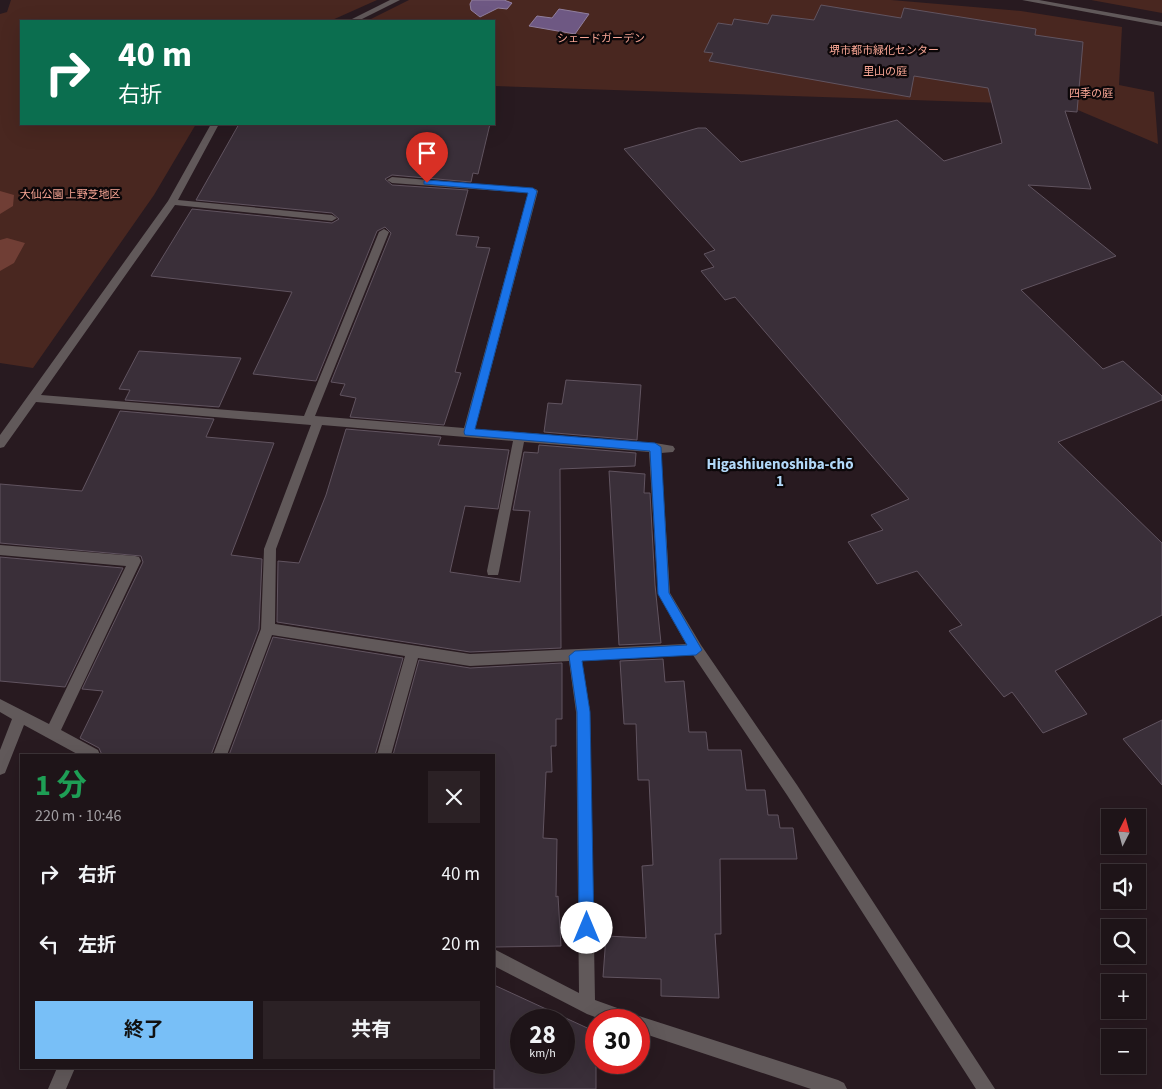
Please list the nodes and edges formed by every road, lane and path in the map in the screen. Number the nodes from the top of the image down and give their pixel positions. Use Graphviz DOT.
graph roads {
  1 [pos="396,0"];
  2 [pos="1026,0"];
  3 [pos="354,20"];
  4 [pos="1162,24"];
  5 [pos="214,125"];
  6 [pos="392,180"];
  7 [pos="172,202"];
  8 [pos="332,218"];
  9 [pos="384,232"];
  10 [pos="32,398"];
  11 [pos="313,420"];
  12 [pos="469,432"];
  13 [pos="519,438"];
  14 [pos="0,444"];
  15 [pos="0,550"];
  16 [pos="493,571"];
  17 [pos="268,629"];
  18 [pos="696,650"];
  19 [pos="413,651"];
  20 [pos="575,656"];
  21 [pos="0,705"];
  22 [pos="20,717"];
  23 [pos="52,733"];
  24 [pos="91,754"];
  25 [pos="220,754"];
  26 [pos="384,754"];
  27 [pos="0,768"];
  28 [pos="495,958"];
  29 [pos="587,1006"];
  30 [pos="596,1009"];
  31 [pos="650,1028"];
  32 [pos="66,1069"];
  33 [pos="57,1089"];
  34 [pos="838,1089"];
  35 [pos="986,1089"];
  1 -- 3 [label="street"];
  2 -- 4 [label="street"];
  5 -- 7 [label="street"];
  6 -- 12 [label="street"];
  7 -- 8 [label="street"];
  7 -- 10 [label="street"];
  9 -- 11 [label="street"];
  10 -- 11 [label="street"];
  10 -- 14 [label="street"];
  11 -- 12 [label="street"];
  11 -- 17 [label="street"];
  12 -- 13 [label="street"];
  13 -- 16 [label="street"];
  13 -- 18 [label="street"];
  15 -- 23 [label="street"];
  17 -- 19 [label="street"];
  17 -- 25 [label="street"];
  18 -- 20 [label="street"];
  18 -- 35 [label="street"];
  19 -- 20 [label="street"];
  19 -- 26 [label="street"];
  20 -- 29 [label="street"];
  21 -- 22 [label="street"];
  22 -- 23 [label="street"];
  22 -- 27 [label="street"];
  23 -- 24 [label="street"];
  28 -- 29 [label="street"];
  29 -- 30 [label="street"];
  31 -- 34 [label="street"];
  32 -- 33 [label="street"];
}
